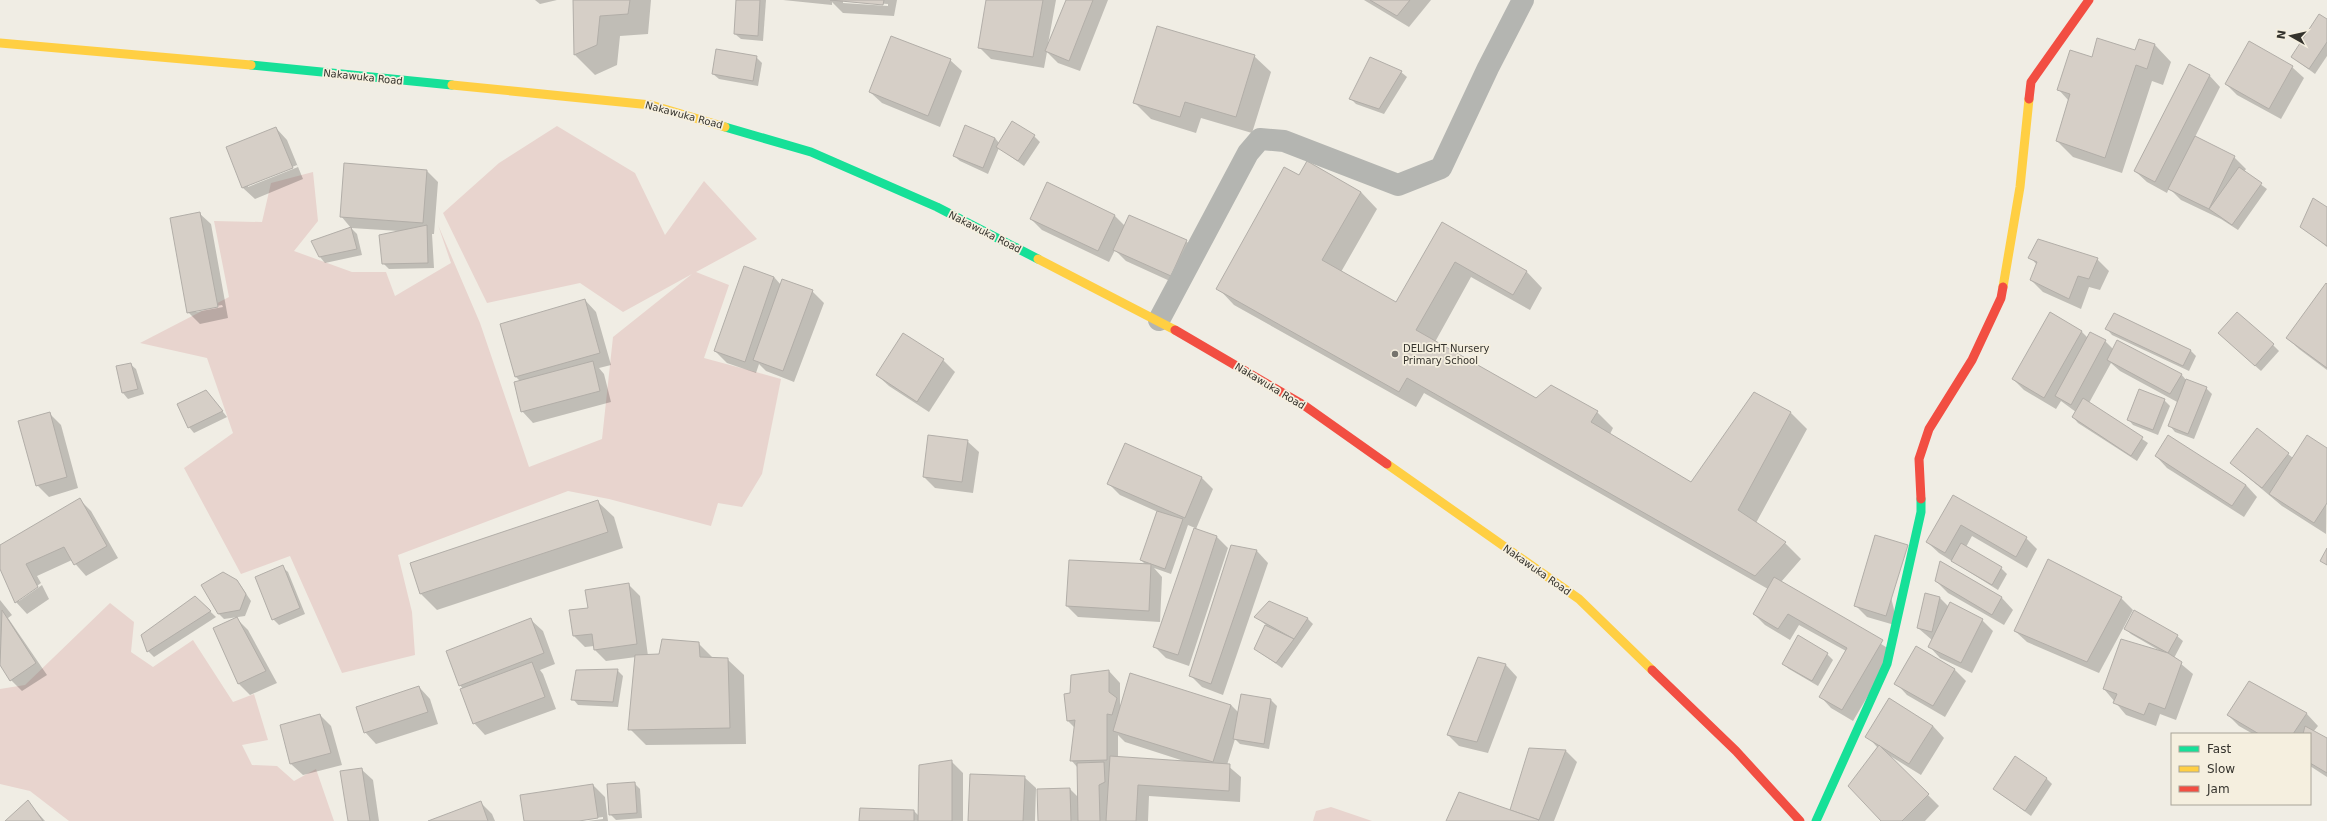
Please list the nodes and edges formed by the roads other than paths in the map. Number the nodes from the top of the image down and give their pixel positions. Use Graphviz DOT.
graph roads {
  1 [pos="1523,0"];
  2 [pos="2089,0"];
  3 [pos="0,43"];
  4 [pos="1159,320"];
  5 [pos="1800,821"];
  6 [pos="1816,821"];
  1 -- 4 [label="street"];
  2 -- 6 [label="main road"];
  3 -- 4 [label="main road, Nakawuka Road"];
  4 -- 5 [label="main road, Nakawuka Road"];
}
